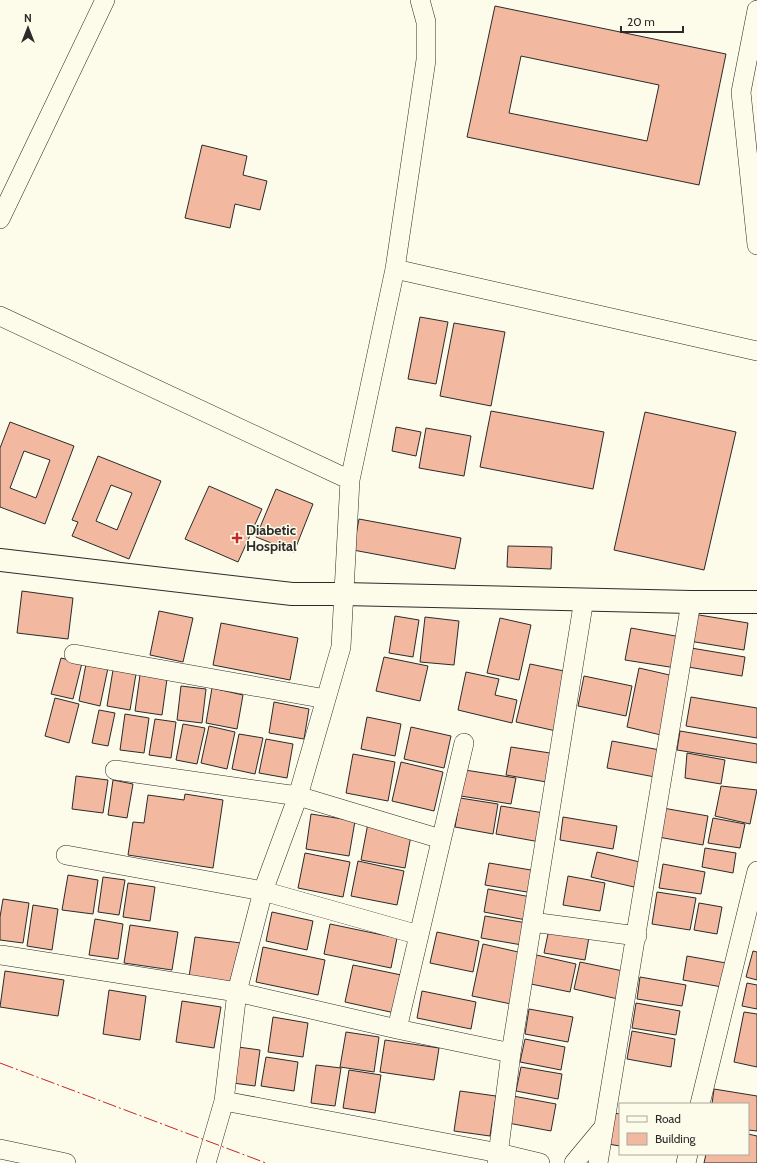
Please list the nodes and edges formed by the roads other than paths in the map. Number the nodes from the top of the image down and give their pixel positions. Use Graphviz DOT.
graph roads {
  1 [pos="105,0"];
  2 [pos="420,0"];
  3 [pos="757,10"];
  4 [pos="0,219"];
  5 [pos="757,245"];
  6 [pos="395,269"];
  7 [pos="0,316"];
  8 [pos="757,351"];
  9 [pos="350,480"];
  10 [pos="0,560"];
  11 [pos="343,594"];
  12 [pos="584,599"];
  13 [pos="691,602"];
  14 [pos="757,602"];
  15 [pos="74,654"];
  16 [pos="326,699"];
  17 [pos="464,743"];
  18 [pos="115,770"];
  19 [pos="298,796"];
  20 [pos="441,839"];
  21 [pos="66,855"];
  22 [pos="757,871"];
  23 [pos="263,891"];
  24 [pos="532,922"];
  25 [pos="419,934"];
  26 [pos="637,936"];
  27 [pos="1,955"];
  28 [pos="237,992"];
  29 [pos="397,1029"];
  30 [pos="511,1053"];
  31 [pos="224,1101"];
  32 [pos="700,1103"];
  33 [pos="604,1127"];
  34 [pos="0,1149"];
  35 [pos="498,1158"];
  36 [pos="66,1163"];
  37 [pos="206,1163"];
  38 [pos="540,1163"];
  39 [pos="574,1163"];
  40 [pos="598,1163"];
  1 -- 4 [label="street"];
  2 -- 6 [label="street"];
  3 -- 5 [label="street"];
  6 -- 8 [label="street"];
  6 -- 9 [label="street"];
  7 -- 9 [label="street"];
  9 -- 11 [label="street"];
  10 -- 11 [label="street"];
  11 -- 12 [label="street"];
  11 -- 16 [label="street"];
  12 -- 13 [label="street"];
  12 -- 24 [label="street"];
  13 -- 14 [label="street"];
  13 -- 26 [label="street"];
  15 -- 16 [label="street"];
  16 -- 19 [label="street"];
  17 -- 20 [label="street"];
  18 -- 19 [label="street"];
  19 -- 20 [label="street"];
  19 -- 23 [label="street"];
  20 -- 25 [label="street"];
  21 -- 23 [label="street"];
  22 -- 32 [label="street"];
  23 -- 25 [label="street"];
  23 -- 28 [label="street"];
  24 -- 26 [label="street"];
  24 -- 30 [label="street"];
  25 -- 29 [label="street"];
  26 -- 33 [label="street"];
  27 -- 28 [label="street"];
  28 -- 29 [label="street"];
  28 -- 31 [label="street"];
  29 -- 30 [label="street"];
  30 -- 35 [label="street"];
  31 -- 35 [label="street"];
  31 -- 37 [label="street"];
  33 -- 39 [label="street"];
  33 -- 40 [label="street"];
  34 -- 36 [label="street"];
  35 -- 38 [label="street"];
}
